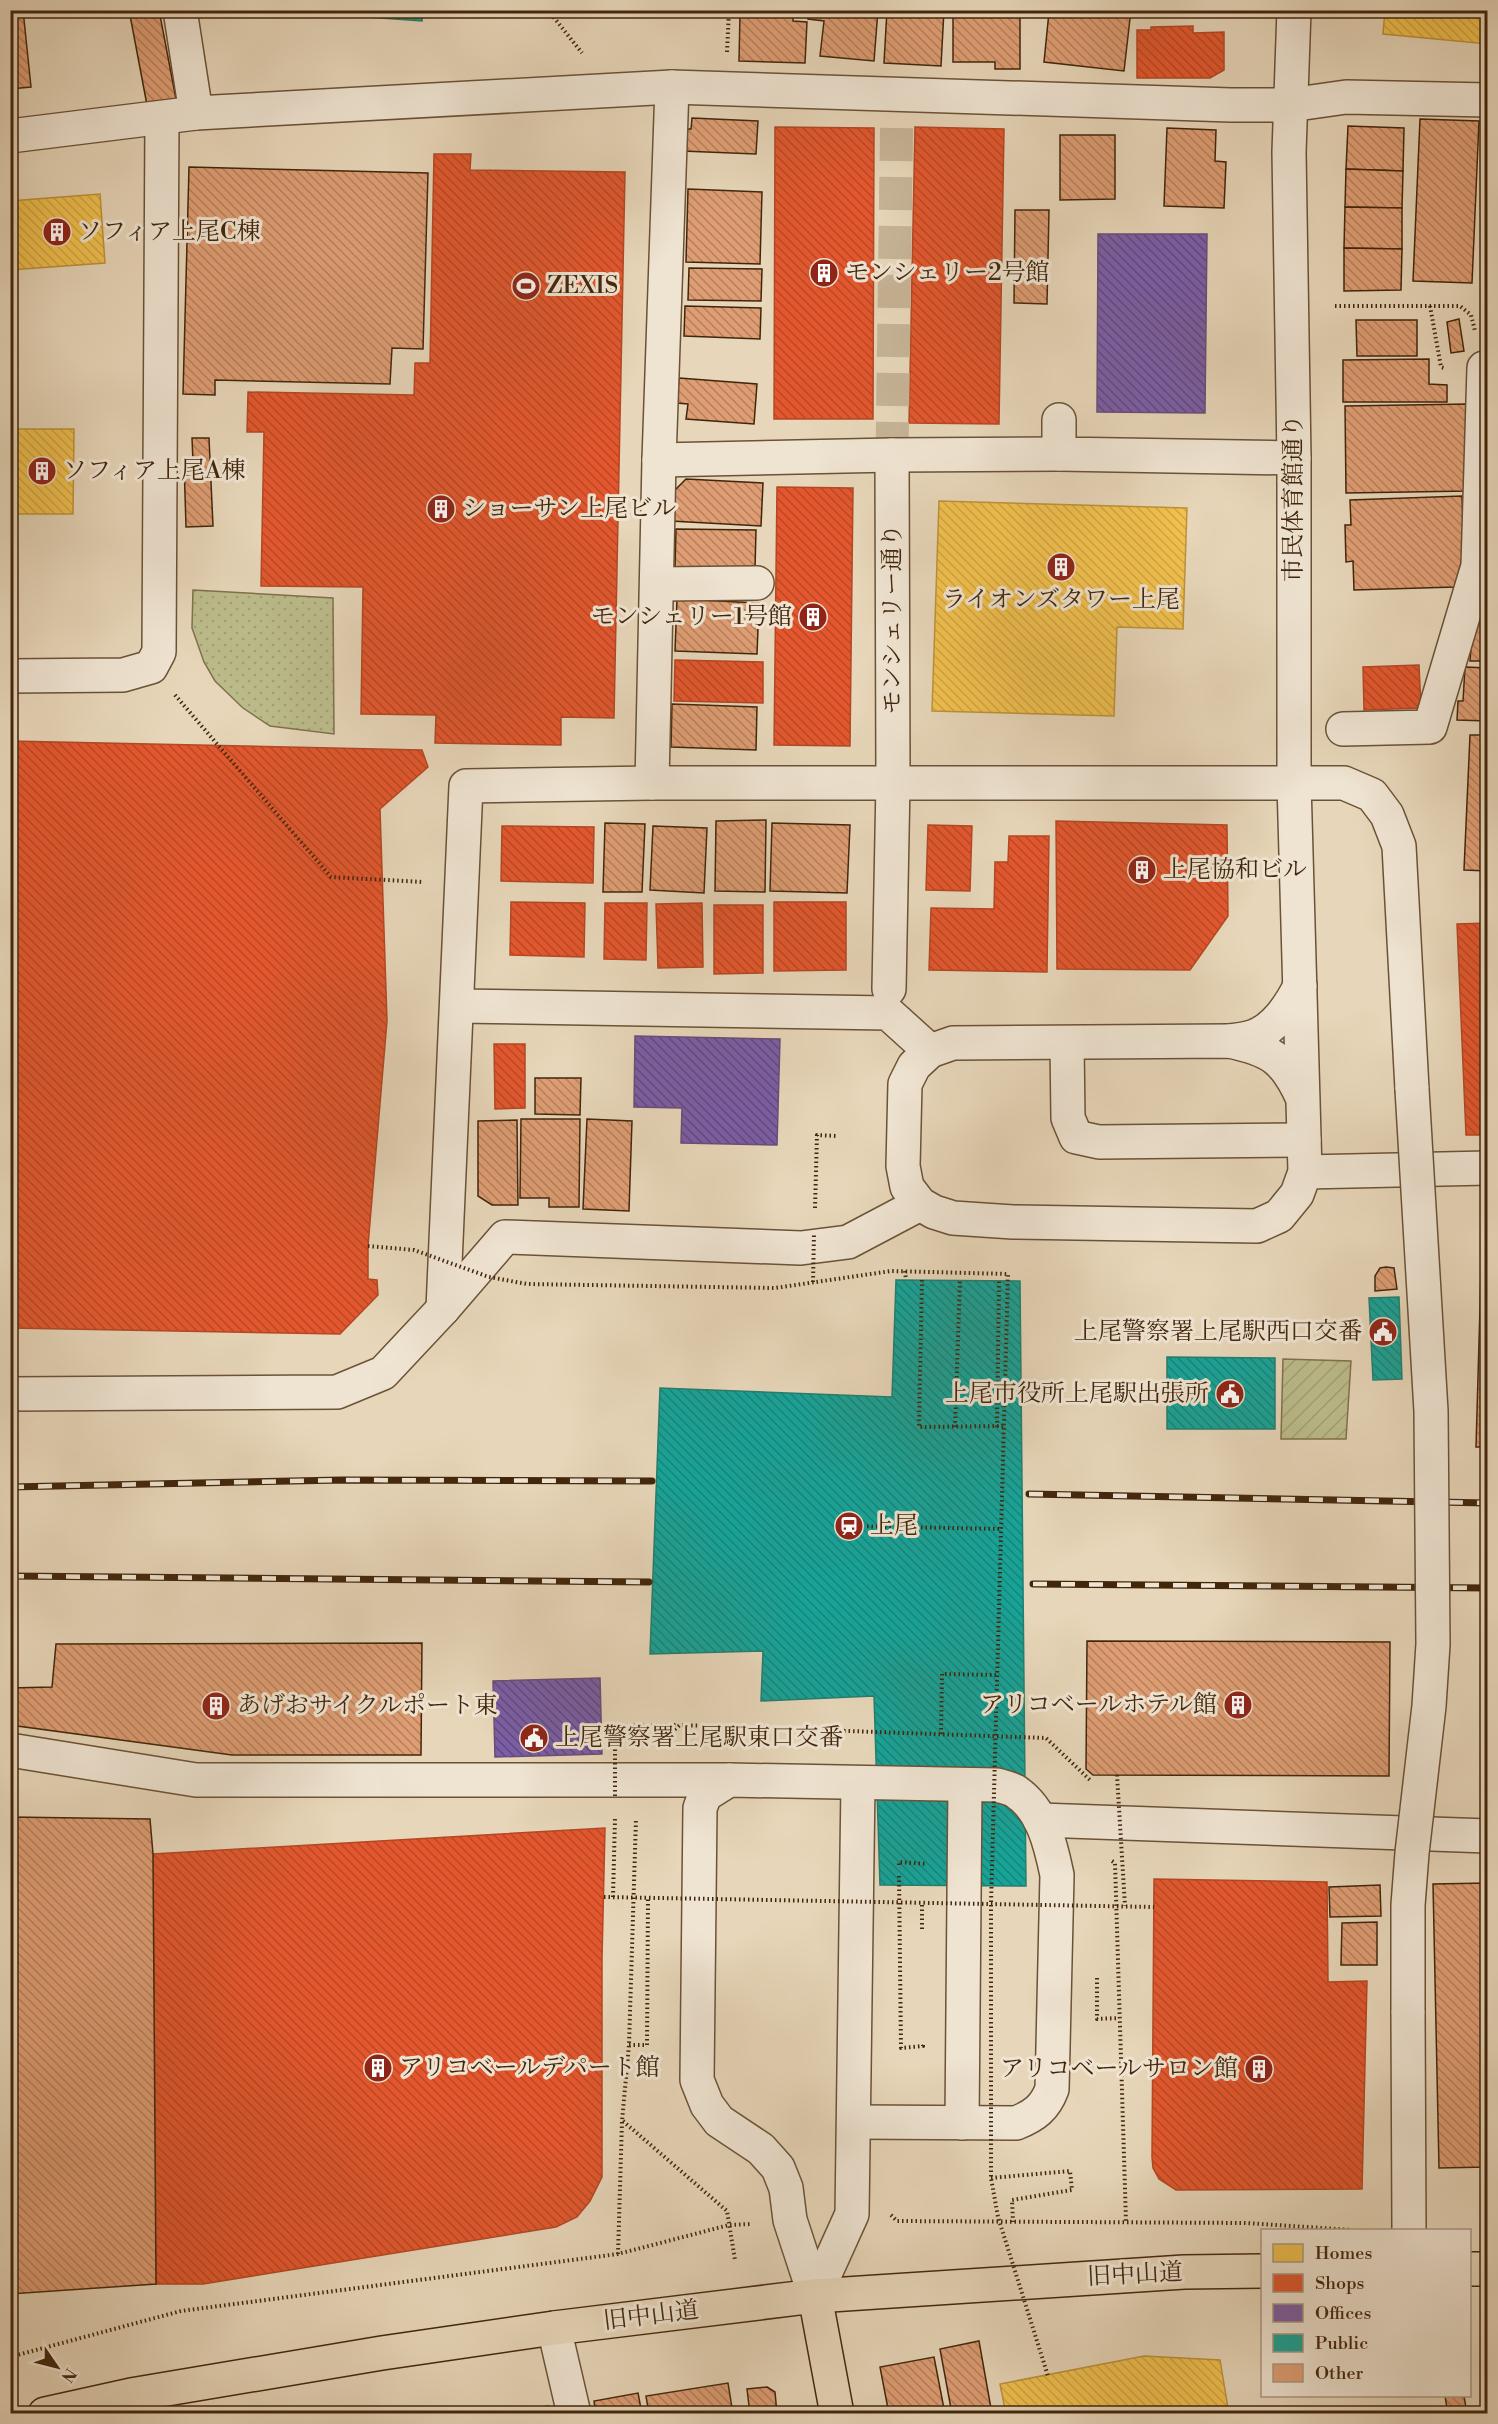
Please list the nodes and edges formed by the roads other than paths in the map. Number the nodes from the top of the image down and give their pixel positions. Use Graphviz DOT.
graph roads {
  1 [pos="180,10"];
  2 [pos="1294,10"];
  3 [pos="672,87"];
  4 [pos="1488,100"];
  5 [pos="1290,105"];
  6 [pos="196,113"];
  7 [pos="162,118"];
  8 [pos="10,136"];
  9 [pos="1486,368"];
  10 [pos="1059,420"];
  11 [pos="892,454"];
  12 [pos="1059,454"];
  13 [pos="1294,458"];
  14 [pos="659,460"];
  15 [pos="1483,566"];
  16 [pos="757,583"];
  17 [pos="657,584"];
  18 [pos="10,676"];
  19 [pos="1343,729"];
  20 [pos="652,783"];
  21 [pos="893,783"];
  22 [pos="1294,783"];
  23 [pos="1300,986"];
  24 [pos="889,989"];
  25 [pos="458,1006"];
  26 [pos="1229,1041"];
  27 [pos="1067,1044"];
  28 [pos="930,1051"];
  29 [pos="1304,1100"];
  30 [pos="1304,1140"];
  31 [pos="1488,1168"];
  32 [pos="1305,1172"];
  33 [pos="920,1204"];
  34 [pos="443,1309"];
  35 [pos="10,1394"];
  36 [pos="10,1750"];
  37 [pos="729,1780"];
  38 [pos="858,1783"];
  39 [pos="965,1785"];
  40 [pos="1040,1820"];
  41 [pos="1488,1836"];
  42 [pos="855,2122"];
  43 [pos="962,2123"];
  44 [pos="1409,2229"];
  45 [pos="1488,2269"];
  46 [pos="1471,2270"];
  47 [pos="1261,2271"];
  48 [pos="816,2296"];
  49 [pos="554,2328"];
  50 [pos="45,2414"];
  51 [pos="574,2414"];
  52 [pos="837,2414"];
  1 -- 6 [label="street"];
  2 -- 5 [label="street, 市民体育館通り"];
  3 -- 5 [label="street"];
  3 -- 6 [label="street"];
  3 -- 14 [label="street"];
  4 -- 5 [label="street"];
  5 -- 13 [label="street, 市民体育館通り"];
  6 -- 7 [label="street"];
  7 -- 8 [label="street"];
  7 -- 18 [label="street"];
  9 -- 15 [label="street"];
  10 -- 12 [label="street"];
  11 -- 12 [label="street"];
  11 -- 14 [label="street"];
  11 -- 21 [label="street, モンシェリー通り"];
  12 -- 13 [label="street"];
  13 -- 22 [label="street, 市民体育館通り"];
  14 -- 17 [label="street"];
  15 -- 19 [label="street"];
  16 -- 17 [label="street"];
  17 -- 20 [label="street"];
  20 -- 21 [label="street"];
  20 -- 25 [label="street"];
  21 -- 22 [label="street"];
  21 -- 24 [label="street, モンシェリー通り"];
  22 -- 23 [label="street, 市民体育館通り"];
  22 -- 44 [label="street, bridge"];
  23 -- 26 [label="street"];
  23 -- 29 [label="street, 市民体育館通り"];
  25 -- 28 [label="street"];
  25 -- 34 [label="street"];
  26 -- 27 [label="street"];
  26 -- 29 [label="street"];
  27 -- 28 [label="street"];
  27 -- 30 [label="street"];
  28 -- 33 [label="street"];
  29 -- 30 [label="street, 市民体育館通り"];
  30 -- 32 [label="street, 市民体育館通り"];
  31 -- 32 [label="street"];
  32 -- 33 [label="street"];
  33 -- 34 [label="street"];
  34 -- 35 [label="street"];
  36 -- 37 [label="street"];
  37 -- 38 [label="street"];
  37 -- 48 [label="street"];
  38 -- 39 [label="street"];
  38 -- 42 [label="street"];
  39 -- 40 [label="street"];
  39 -- 43 [label="street"];
  40 -- 41 [label="street"];
  40 -- 43 [label="street"];
  42 -- 43 [label="street"];
  42 -- 48 [label="street"];
  45 -- 46 [label="main road"];
  47 -- 48 [label="main road, 旧中山道"];
  48 -- 49 [label="main road, 旧中山道"];
  48 -- 52 [label="main road"];
  49 -- 50 [label="main road, 旧中山道"];
  49 -- 51 [label="street"];
}
